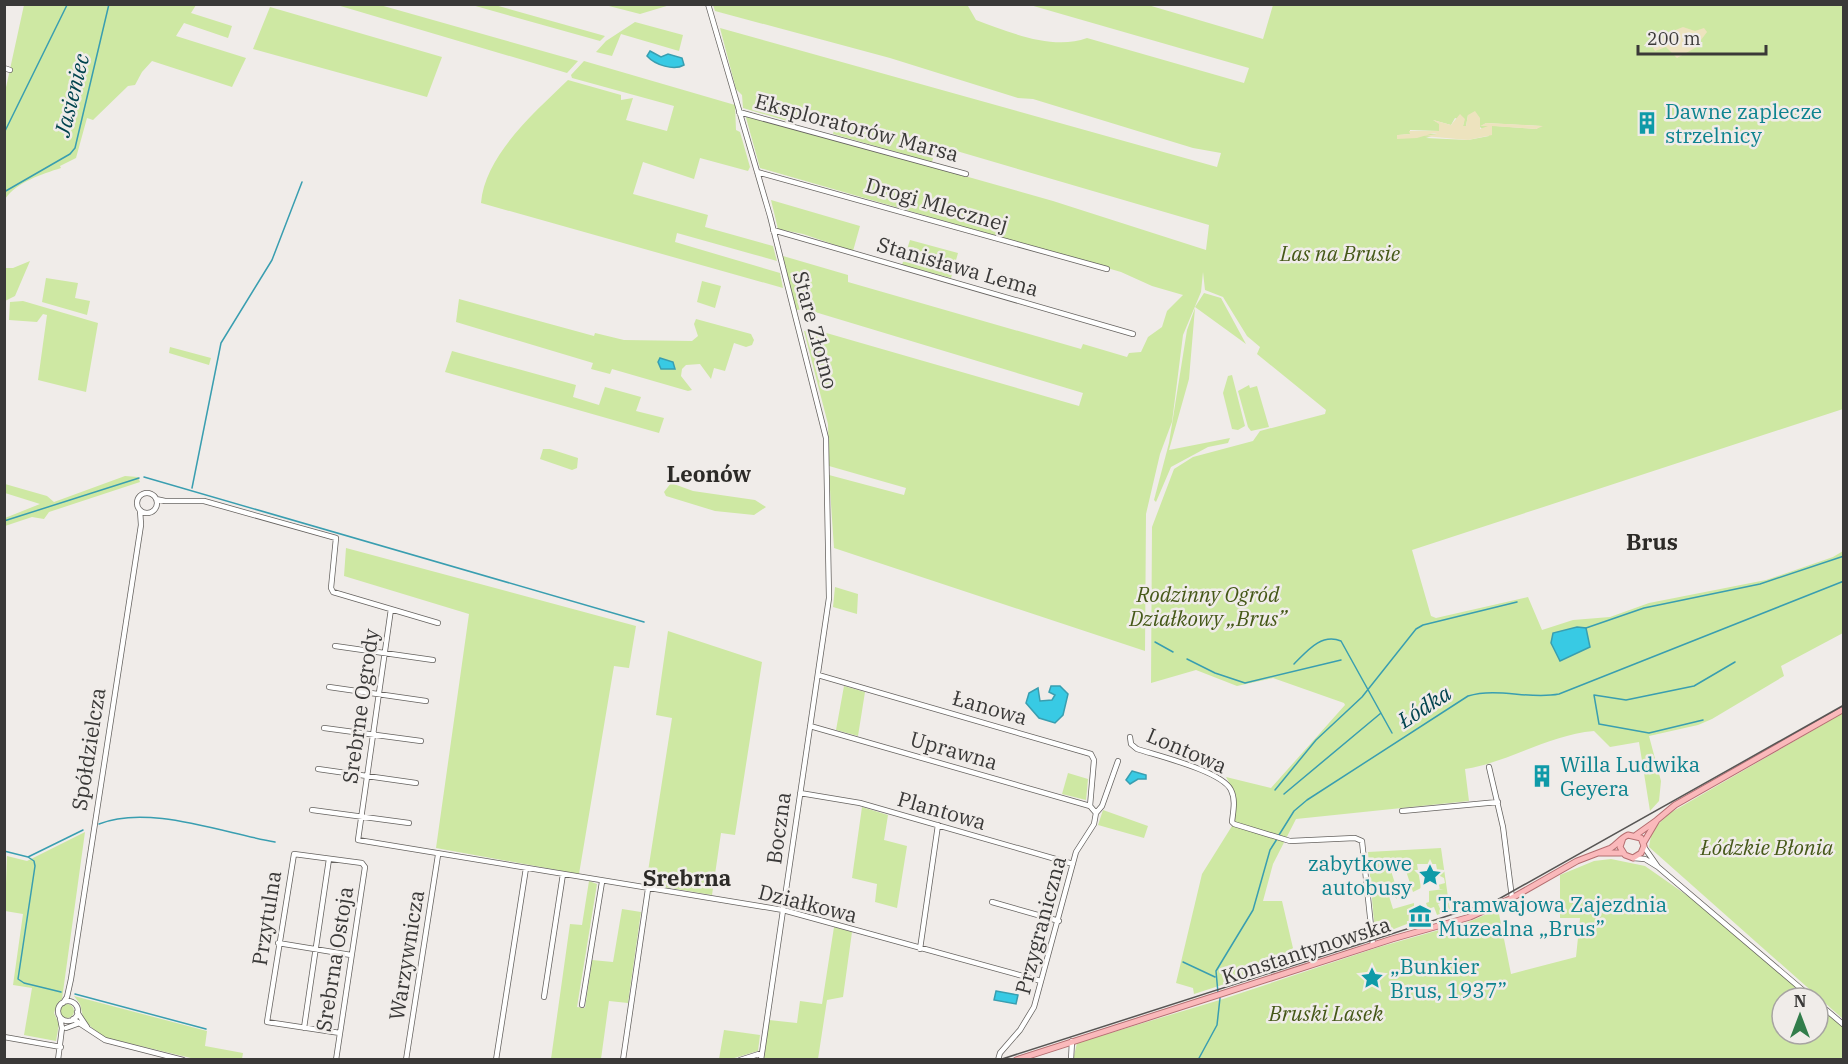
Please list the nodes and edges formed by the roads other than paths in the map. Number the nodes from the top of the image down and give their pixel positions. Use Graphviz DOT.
graph roads {
  1 [pos="708,4"];
  2 [pos="740,112"];
  3 [pos="757,172"];
  4 [pos="966,174"];
  5 [pos="773,230"];
  6 [pos="1107,269"];
  7 [pos="1133,334"];
  8 [pos="156,499"];
  9 [pos="165,501"];
  10 [pos="156,506"];
  11 [pos="140,510"];
  12 [pos="148,512"];
  13 [pos="141,525"];
  14 [pos="391,609"];
  15 [pos="438,623"];
  16 [pos="335,646"];
  17 [pos="385,653"];
  18 [pos="433,660"];
  19 [pos="818,674"];
  20 [pos="329,687"];
  21 [pos="378,695"];
  22 [pos="426,701"];
  23 [pos="1844,709"];
  24 [pos="810,726"];
  25 [pos="324,728"];
  26 [pos="373,734"];
  27 [pos="1130,737"];
  28 [pos="421,741"];
  29 [pos="1118,761"];
  30 [pos="1489,767"];
  31 [pos="318,769"];
  32 [pos="366,776"];
  33 [pos="416,783"];
  34 [pos="800,793"];
  35 [pos="1498,802"];
  36 [pos="1090,806"];
  37 [pos="312,810"];
  38 [pos="1402,811"];
  39 [pos="1096,813"];
  40 [pos="361,816"];
  41 [pos="1657,820"];
  42 [pos="409,823"];
  43 [pos="938,825"];
  44 [pos="1636,835"];
  45 [pos="1623,838"];
  46 [pos="1643,845"];
  47 [pos="1598,853"];
  48 [pos="1622,853"];
  49 [pos="438,855"];
  50 [pos="1634,858"];
  51 [pos="329,859"];
  52 [pos="363,864"];
  53 [pos="1073,864"];
  54 [pos="1658,867"];
  55 [pos="526,868"];
  56 [pos="563,874"];
  57 [pos="602,882"];
  58 [pos="648,889"];
  59 [pos="1512,897"];
  60 [pos="992,902"];
  61 [pos="783,910"];
  62 [pos="1059,921"];
  63 [pos="279,943"];
  64 [pos="1373,945"];
  65 [pos="315,949"];
  66 [pos="920,949"];
  67 [pos="351,955"];
  68 [pos="71,979"];
  69 [pos="1041,981"];
  70 [pos="1798,986"];
  71 [pos="544,997"];
  72 [pos="63,1003"];
  73 [pos="582,1005"];
  74 [pos="75,1006"];
  75 [pos="77,1012"];
  76 [pos="1830,1013"];
  77 [pos="60,1017"];
  78 [pos="72,1020"];
  79 [pos="79,1024"];
  80 [pos="1844,1025"];
  81 [pos="66,1028"];
  82 [pos="304,1028"];
  83 [pos="93,1033"];
  84 [pos="340,1033"];
  85 [pos="4,1037"];
  86 [pos="1072,1041"];
  87 [pos="61,1045"];
  88 [pos="762,1053"];
  89 [pos="1038,1056"];
  90 [pos="58,1059"];
  91 [pos="183,1059"];
  92 [pos="336,1059"];
  93 [pos="406,1059"];
  94 [pos="496,1059"];
  95 [pos="623,1059"];
  96 [pos="740,1059"];
  97 [pos="761,1059"];
  98 [pos="998,1059"];
  99 [pos="1016,1059"];
  100 [pos="1071,1059"];
  1 -- 2 [label="street, Stare Złotno"];
  2 -- 3 [label="street, Stare Złotno"];
  2 -- 4 [label="street, Eksploratorów Marsa"];
  3 -- 5 [label="street, Stare Złotno"];
  3 -- 6 [label="street, Drogi Mlecznej"];
  5 -- 7 [label="street, Stanisława Lema"];
  5 -- 19 [label="street, Stare Złotno"];
  8 -- 9 [label="street"];
  8 -- 10 [label="street"];
  8 -- 11 [label="street"];
  9 -- 10 [label="street"];
  9 -- 14 [label="street, Srebrne Ogrody"];
  10 -- 12 [label="street"];
  11 -- 12 [label="street"];
  11 -- 13 [label="street"];
  12 -- 13 [label="street"];
  13 -- 68 [label="street, Spółdzielcza"];
  14 -- 15 [label="street"];
  14 -- 17 [label="street, Srebrne Ogrody"];
  16 -- 17 [label="street"];
  17 -- 18 [label="street"];
  17 -- 21 [label="street, Srebrne Ogrody"];
  19 -- 24 [label="street, Boczna"];
  19 -- 36 [label="street, Łanowa"];
  20 -- 21 [label="street"];
  21 -- 22 [label="street"];
  21 -- 26 [label="street, Srebrne Ogrody"];
  23 -- 41 [label="main road"];
  24 -- 34 [label="street, Boczna"];
  24 -- 36 [label="street, Uprawna"];
  25 -- 26 [label="street"];
  26 -- 28 [label="street"];
  26 -- 32 [label="street, Srebrne Ogrody"];
  27 -- 64 [label="street, Lontowa"];
  29 -- 39 [label="street, Przygraniczna"];
  30 -- 35 [label="street"];
  31 -- 32 [label="street"];
  32 -- 33 [label="street"];
  32 -- 40 [label="street, Srebrne Ogrody"];
  34 -- 43 [label="street, Plantowa"];
  34 -- 61 [label="street, Boczna"];
  35 -- 38 [label="street"];
  35 -- 59 [label="street"];
  36 -- 39 [label="street"];
  37 -- 40 [label="street"];
  39 -- 53 [label="street, Przygraniczna"];
  40 -- 42 [label="street"];
  40 -- 49 [label="street, Srebrne Ogrody"];
  41 -- 44 [label="main road"];
  41 -- 46 [label="main road"];
  43 -- 53 [label="street, Plantowa"];
  43 -- 66 [label="street"];
  44 -- 45 [label="main road"];
  44 -- 46 [label="main road"];
  45 -- 47 [label="main road, Konstantynowska"];
  45 -- 48 [label="main road"];
  46 -- 50 [label="main road"];
  46 -- 54 [label="street"];
  47 -- 48 [label="main road, Konstantynowska"];
  47 -- 59 [label="main road, Konstantynowska"];
  48 -- 50 [label="main road"];
  49 -- 55 [label="street, Działkowa"];
  49 -- 93 [label="street, Warzywnicza"];
  50 -- 54 [label="street"];
  51 -- 52 [label="street, Przytulna"];
  51 -- 63 [label="street, Przytulna"];
  51 -- 65 [label="street"];
  52 -- 67 [label="street, Srebrna Ostoja"];
  53 -- 62 [label="street, Przygraniczna"];
  54 -- 70 [label="street"];
  55 -- 56 [label="street, Działkowa"];
  55 -- 94 [label="street"];
  56 -- 57 [label="street, Działkowa"];
  56 -- 71 [label="street"];
  57 -- 58 [label="street, Działkowa"];
  57 -- 73 [label="street"];
  58 -- 61 [label="street, Działkowa"];
  58 -- 95 [label="street"];
  59 -- 64 [label="main road, Konstantynowska"];
  60 -- 62 [label="street"];
  61 -- 66 [label="street, Działkowa"];
  61 -- 88 [label="street, Boczna"];
  62 -- 69 [label="street, Przygraniczna"];
  63 -- 65 [label="street"];
  63 -- 82 [label="street, Przytulna"];
  64 -- 86 [label="main road, Konstantynowska"];
  65 -- 67 [label="street"];
  65 -- 82 [label="street"];
  66 -- 69 [label="street, Działkowa"];
  67 -- 84 [label="street, Srebrna Ostoja"];
  68 -- 72 [label="street"];
  68 -- 74 [label="street"];
  69 -- 98 [label="street, Przygraniczna"];
  72 -- 74 [label="street"];
  72 -- 77 [label="street"];
  74 -- 75 [label="street"];
  75 -- 78 [label="street"];
  75 -- 83 [label="street"];
  76 -- 80 [label="street"];
  77 -- 78 [label="street"];
  77 -- 87 [label="street"];
  78 -- 79 [label="street"];
  78 -- 81 [label="street"];
  79 -- 81 [label="street"];
  79 -- 83 [label="street"];
  81 -- 87 [label="street"];
  82 -- 84 [label="street"];
  83 -- 91 [label="street"];
  84 -- 92 [label="street, Srebrna Ostoja"];
  85 -- 87 [label="street"];
  86 -- 89 [label="main road, Konstantynowska"];
  86 -- 100 [label="street"];
  87 -- 90 [label="street"];
  88 -- 96 [label="street"];
  88 -- 97 [label="street, Boczna"];
  89 -- 99 [label="main road, Konstantynowska"];
}
